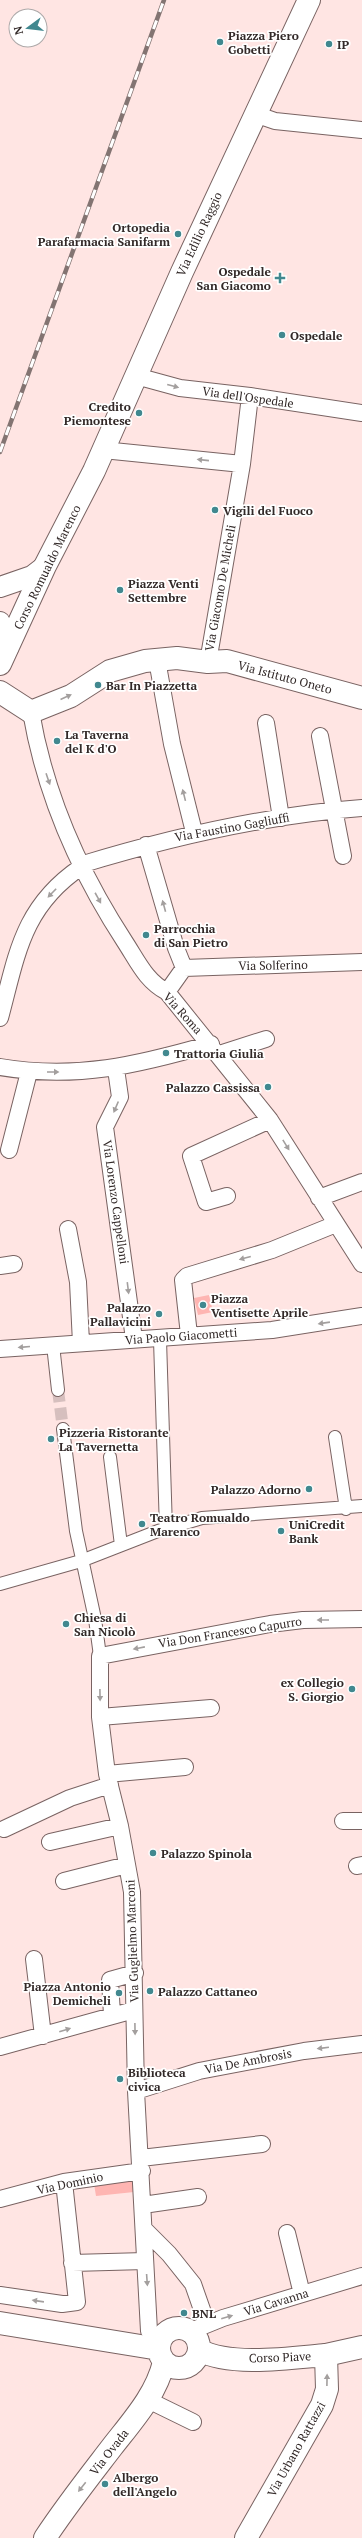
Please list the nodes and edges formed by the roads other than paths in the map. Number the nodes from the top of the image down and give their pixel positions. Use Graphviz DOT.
graph roads {
  1 [pos="309,0"];
  2 [pos="255,114"];
  3 [pos="362,130"];
  4 [pos="136,376"];
  5 [pos="250,396"];
  6 [pos="362,413"];
  7 [pos="103,450"];
  8 [pos="242,464"];
  9 [pos="94,471"];
  10 [pos="45,566"];
  11 [pos="0,587"];
  12 [pos="0,622"];
  13 [pos="4,656"];
  14 [pos="157,660"];
  15 [pos="208,662"];
  16 [pos="0,692"];
  17 [pos="362,698"];
  18 [pos="30,712"];
  19 [pos="266,723"];
  20 [pos="320,736"];
  21 [pos="362,808"];
  22 [pos="334,810"];
  23 [pos="281,818"];
  24 [pos="194,832"];
  25 [pos="146,844"];
  26 [pos="343,856"];
  27 [pos="81,866"];
  28 [pos="362,962"];
  29 [pos="184,968"];
  30 [pos="167,992"];
  31 [pos="0,1018"];
  32 [pos="266,1039"];
  33 [pos="215,1049"];
  34 [pos="0,1067"];
  35 [pos="116,1069"];
  36 [pos="29,1072"];
  37 [pos="270,1120"];
  38 [pos="10,1150"];
  39 [pos="362,1182"];
  40 [pos="227,1196"];
  41 [pos="319,1198"];
  42 [pos="336,1224"];
  43 [pos="68,1229"];
  44 [pos="362,1264"];
  45 [pos="362,1316"];
  46 [pos="189,1335"];
  47 [pos="134,1339"];
  48 [pos="160,1340"];
  49 [pos="81,1343"];
  50 [pos="53,1345"];
  51 [pos="0,1350"];
  52 [pos="58,1390"];
  53 [pos="63,1429"];
  54 [pos="335,1437"];
  55 [pos="110,1457"];
  56 [pos="362,1506"];
  57 [pos="346,1508"];
  58 [pos="166,1530"];
  59 [pos="122,1546"];
  60 [pos="81,1561"];
  61 [pos="0,1584"];
  62 [pos="362,1619"];
  63 [pos="100,1656"];
  64 [pos="211,1708"];
  65 [pos="100,1717"];
  66 [pos="185,1767"];
  67 [pos="108,1780"];
  68 [pos="343,1821"];
  69 [pos="362,1821"];
  70 [pos="120,1826"];
  71 [pos="4,1829"];
  72 [pos="50,1842"];
  73 [pos="127,1865"];
  74 [pos="64,1881"];
  75 [pos="34,1959"];
  76 [pos="134,1973"];
  77 [pos="134,2010"];
  78 [pos="112,2015"];
  79 [pos="43,2036"];
  80 [pos="362,2044"];
  81 [pos="0,2047"];
  82 [pos="136,2091"];
  83 [pos="262,2144"];
  84 [pos="141,2165"];
  85 [pos="64,2182"];
  86 [pos="198,2197"];
  87 [pos="0,2199"];
  88 [pos="143,2205"];
  89 [pos="144,2229"];
  90 [pos="287,2233"];
  91 [pos="145,2261"];
  92 [pos="72,2263"];
  93 [pos="362,2276"];
  94 [pos="302,2294"];
  95 [pos="0,2295"];
  96 [pos="0,2324"];
  97 [pos="199,2335"];
  98 [pos="158,2346"];
  99 [pos="362,2347"];
  100 [pos="326,2355"];
  101 [pos="148,2400"];
  102 [pos="193,2422"];
  103 [pos="45,2538"];
  104 [pos="246,2538"];
  1 -- 2 [label="main road, Via Edilio Raggio"];
  2 -- 3 [label="street"];
  2 -- 4 [label="main road, Via Edilio Raggio"];
  4 -- 5 [label="street, Via dell'Ospedale, one-way"];
  4 -- 7 [label="main road, Via Edilio Raggio"];
  5 -- 6 [label="street, Via dell'Ospedale"];
  5 -- 8 [label="street, Via Giacomo De Micheli"];
  8 -- 7 [label="street, one-way"];
  7 -- 9 [label="main road, Via Edilio Raggio"];
  8 -- 15 [label="street, Via Giacomo De Micheli"];
  9 -- 10 [label="main road, Corso Romualdo Marenco"];
  10 -- 11 [label="street"];
  10 -- 13 [label="main road, Corso Romualdo Marenco"];
  12 -- 13 [label="street"];
  14 -- 15 [label="main road"];
  18 -- 14 [label="main road, one-way"];
  24 -- 14 [label="street, one-way"];
  15 -- 17 [label="main road, Via Istituto Oneto"];
  16 -- 18 [label="main road"];
  18 -- 27 [label="street, Via Roma, one-way"];
  19 -- 23 [label="street"];
  20 -- 22 [label="street"];
  21 -- 22 [label="street, Via Faustino Gagliuffi"];
  22 -- 23 [label="street, Via Faustino Gagliuffi"];
  22 -- 26 [label="street"];
  23 -- 24 [label="street, Via Faustino Gagliuffi"];
  24 -- 25 [label="street, Via Faustino Gagliuffi"];
  25 -- 27 [label="street, Via Faustino Gagliuffi"];
  29 -- 25 [label="street, one-way"];
  27 -- 30 [label="street, Via Roma, one-way"];
  27 -- 31 [label="street, Via Faustino Gagliuffi, one-way"];
  28 -- 29 [label="street, Via Solferino"];
  29 -- 30 [label="street"];
  30 -- 33 [label="street, Via Roma"];
  32 -- 33 [label="street"];
  33 -- 35 [label="street"];
  33 -- 37 [label="street, Via Roma"];
  34 -- 36 [label="street"];
  36 -- 35 [label="street, one-way"];
  35 -- 47 [label="street, Via Lorenzo Cappelloni, one-way"];
  36 -- 38 [label="street"];
  37 -- 40 [label="street"];
  37 -- 41 [label="street, Via Roma, one-way"];
  39 -- 41 [label="street"];
  41 -- 42 [label="street, Via Roma"];
  42 -- 44 [label="street, Via Roma"];
  42 -- 46 [label="street, one-way"];
  43 -- 49 [label="street"];
  45 -- 46 [label="street, Via Paolo Giacometti, one-way"];
  46 -- 47 [label="street, Via Paolo Giacometti"];
  47 -- 49 [label="street, Via Paolo Giacometti"];
  48 -- 58 [label="street"];
  49 -- 50 [label="street, Via Paolo Giacometti"];
  50 -- 51 [label="street, Via Paolo Giacometti, one-way"];
  50 -- 52 [label="street"];
  53 -- 60 [label="street, Via Guglielmo Marconi"];
  54 -- 57 [label="street"];
  55 -- 59 [label="street"];
  56 -- 57 [label="street"];
  57 -- 58 [label="street"];
  58 -- 59 [label="street"];
  59 -- 60 [label="street"];
  60 -- 61 [label="street"];
  60 -- 63 [label="street, Via Guglielmo Marconi"];
  62 -- 63 [label="street, Via Don Francesco Capurro, one-way"];
  63 -- 65 [label="street, Via Guglielmo Marconi, one-way"];
  64 -- 65 [label="street"];
  65 -- 67 [label="street, Via Guglielmo Marconi"];
  66 -- 67 [label="street"];
  67 -- 70 [label="street, Via Guglielmo Marconi"];
  67 -- 71 [label="street"];
  68 -- 69 [label="street"];
  70 -- 72 [label="street"];
  70 -- 73 [label="street, Via Guglielmo Marconi"];
  73 -- 74 [label="street"];
  73 -- 76 [label="street, Via Guglielmo Marconi"];
  75 -- 79 [label="street"];
  76 -- 77 [label="street, Via Guglielmo Marconi"];
  76 -- 78 [label="street"];
  77 -- 78 [label="street"];
  77 -- 82 [label="street, Via Guglielmo Marconi, one-way"];
  79 -- 78 [label="street, one-way"];
  79 -- 81 [label="street"];
  80 -- 82 [label="street, Via De Ambrosis, one-way"];
  82 -- 84 [label="street, Via Guglielmo Marconi"];
  83 -- 84 [label="street, Via Dominio"];
  84 -- 85 [label="street, Via Dominio"];
  84 -- 88 [label="street, Via Guglielmo Marconi"];
  85 -- 87 [label="street, Via Dominio"];
  85 -- 92 [label="street"];
  86 -- 88 [label="street"];
  88 -- 89 [label="street, Via Guglielmo Marconi"];
  89 -- 91 [label="street, Via Guglielmo Marconi"];
  89 -- 97 [label="street"];
  90 -- 94 [label="street"];
  91 -- 92 [label="street"];
  91 -- 98 [label="street, Via Guglielmo Marconi, one-way"];
  92 -- 95 [label="street, one-way"];
  93 -- 94 [label="street, Via Cavanna"];
  97 -- 94 [label="street, Via Cavanna, one-way"];
  96 -- 98 [label="main road"];
  97 -- 98 [label="main road, Corso Piave"];
  97 -- 98 [label="main road"];
  97 -- 100 [label="main road, Corso Piave"];
  98 -- 101 [label="main road, Via Ovada"];
  99 -- 100 [label="main road, Corso Piave"];
  104 -- 100 [label="main road, Via Urbano Rattazzi, one-way"];
  101 -- 102 [label="street"];
  101 -- 103 [label="main road, Via Ovada, one-way"];
}
